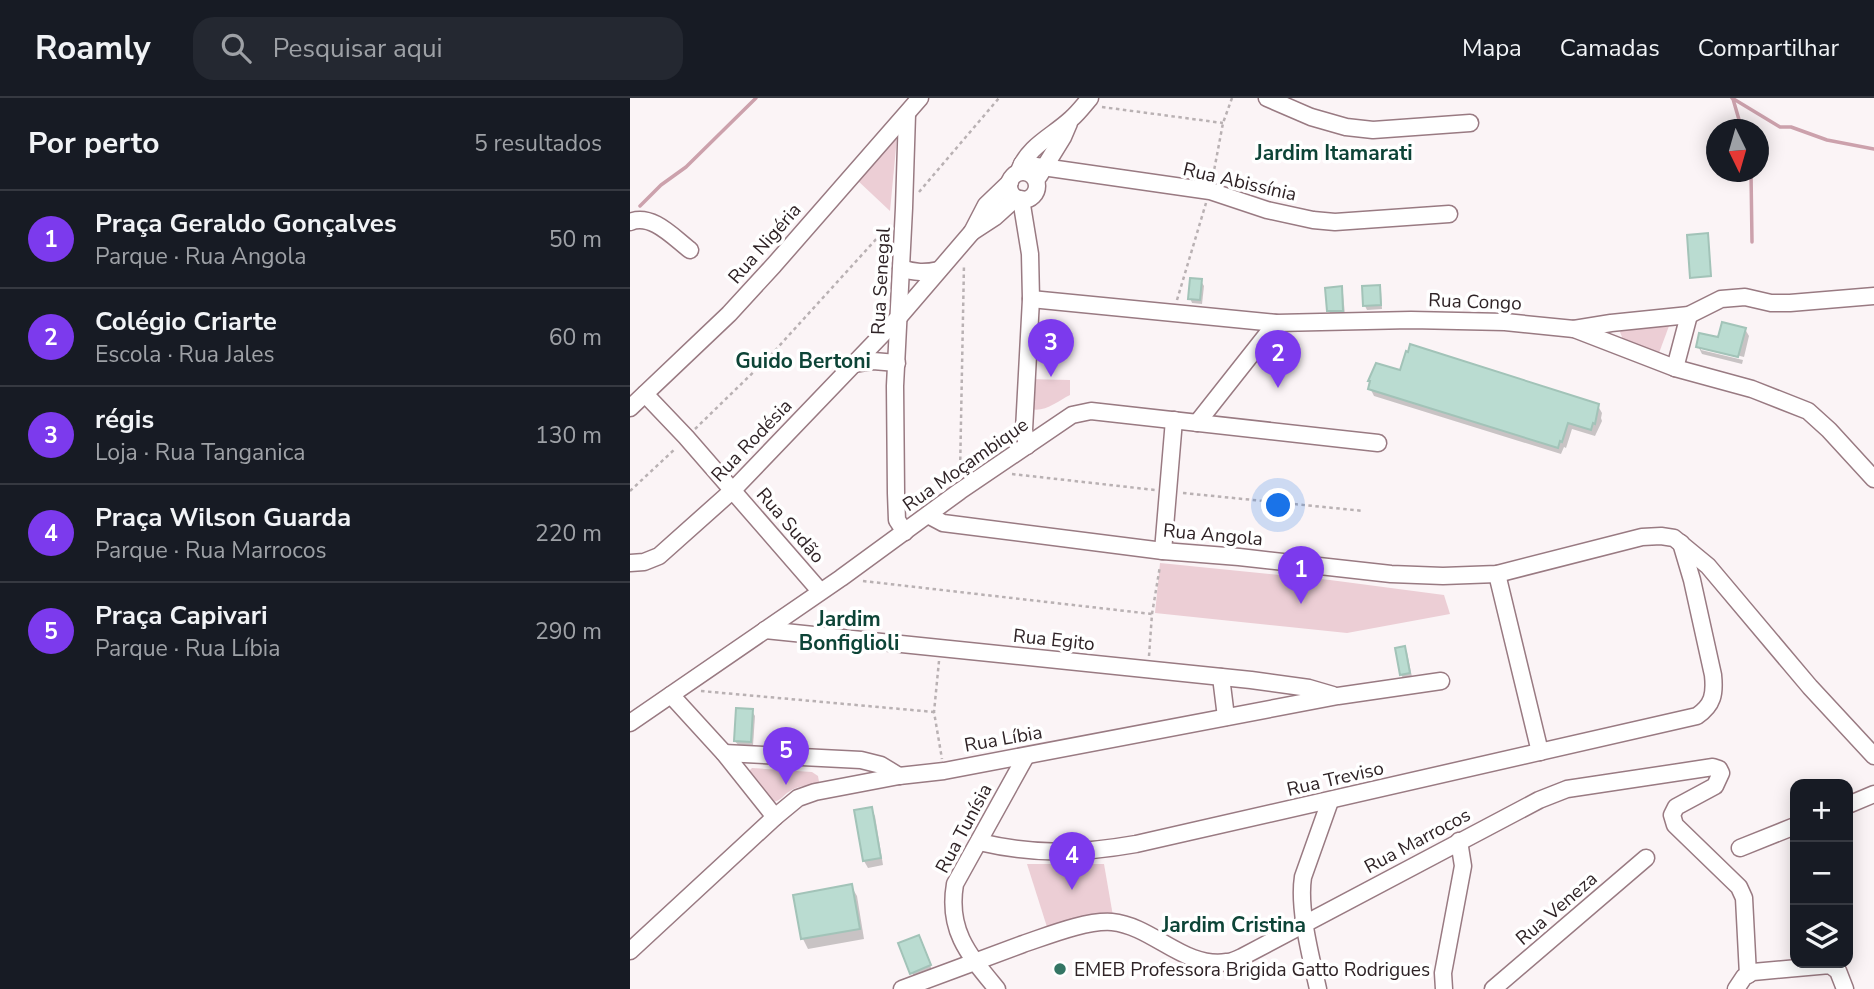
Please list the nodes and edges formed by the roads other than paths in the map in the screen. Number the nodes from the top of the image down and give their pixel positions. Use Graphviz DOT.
graph roads {
  1 [pos="920,98"];
  2 [pos="1267,98"];
  3 [pos="1087,101"];
  4 [pos="907,114"];
  5 [pos="1070,121"];
  6 [pos="1471,123"];
  7 [pos="1017,172"];
  8 [pos="1030,188"];
  9 [pos="1449,214"];
  10 [pos="630,222"];
  11 [pos="968,237"];
  12 [pos="690,250"];
  13 [pos="901,268"];
  14 [pos="940,270"];
  15 [pos="1874,296"];
  16 [pos="1031,299"];
  17 [pos="1689,315"];
  18 [pos="899,317"];
  19 [pos="1276,323"];
  20 [pos="1574,330"];
  21 [pos="897,363"];
  22 [pos="853,364"];
  23 [pos="1675,368"];
  24 [pos="645,394"];
  25 [pos="630,408"];
  26 [pos="1174,420"];
  27 [pos="1197,423"];
  28 [pos="1378,443"];
  29 [pos="1027,446"];
  30 [pos="1874,480"];
  31 [pos="733,490"];
  32 [pos="928,515"];
  33 [pos="905,532"];
  34 [pos="1681,543"];
  35 [pos="1163,551"];
  36 [pos="630,562"];
  37 [pos="1497,574"];
  38 [pos="820,591"];
  39 [pos="765,630"];
  40 [pos="1222,677"];
  41 [pos="1441,681"];
  42 [pos="676,692"];
  43 [pos="1338,696"];
  44 [pos="1226,717"];
  45 [pos="630,723"];
  46 [pos="1540,752"];
  47 [pos="724,753"];
  48 [pos="1026,756"];
  49 [pos="1874,756"];
  50 [pos="820,757"];
  51 [pos="899,776"];
  52 [pos="854,783"];
  53 [pos="1874,794"];
  54 [pos="1330,801"];
  55 [pos="1853,803"];
  56 [pos="775,817"];
  57 [pos="1790,828"];
  58 [pos="1459,841"];
  59 [pos="979,842"];
  60 [pos="1740,848"];
  61 [pos="1646,858"];
  62 [pos="1306,924"];
  63 [pos="630,951"];
  64 [pos="974,962"];
  65 [pos="1748,975"];
  66 [pos="902,989"];
  67 [pos="997,989"];
  68 [pos="1318,989"];
  69 [pos="1444,989"];
  70 [pos="1493,989"];
  71 [pos="1736,989"];
  72 [pos="1845,989"];
  1 -- 4 [label="street, Rua Nigéria"];
  2 -- 6 [label="street"];
  3 -- 5 [label="street"];
  4 -- 13 [label="street, Rua Senegal"];
  4 -- 24 [label="street, Rua Nigéria"];
  5 -- 7 [label="street, Rua Rodésia"];
  5 -- 8 [label="street, Rua Rodésia"];
  7 -- 8 [label="street, Rua Abissínia"];
  7 -- 8 [label="street"];
  7 -- 11 [label="street, Rua Rodésia"];
  8 -- 9 [label="street, Rua Abissínia"];
  8 -- 11 [label="street, Rua Rodésia"];
  8 -- 16 [label="street"];
  10 -- 12 [label="street"];
  11 -- 14 [label="street, Rua Rodésia"];
  13 -- 14 [label="street"];
  13 -- 18 [label="street, Rua Senegal"];
  14 -- 18 [label="street, Rua Rodésia"];
  15 -- 17 [label="street"];
  16 -- 19 [label="street, Rua Congo"];
  16 -- 29 [label="street"];
  17 -- 20 [label="street"];
  17 -- 23 [label="street"];
  18 -- 21 [label="street, Rua Senegal"];
  18 -- 22 [label="street, Rua Rodésia"];
  19 -- 20 [label="street, Rua Congo"];
  19 -- 27 [label="street"];
  20 -- 23 [label="street, Rua Congo"];
  21 -- 22 [label="street"];
  21 -- 33 [label="street, Rua Senegal"];
  22 -- 31 [label="street, Rua Rodésia"];
  23 -- 30 [label="street, Rua Congo"];
  24 -- 25 [label="street, Rua Nigéria"];
  24 -- 31 [label="street, Rua Sudão"];
  26 -- 27 [label="street, Rua Moçambique"];
  26 -- 29 [label="street, Rua Moçambique"];
  26 -- 35 [label="street"];
  27 -- 28 [label="street, Rua Moçambique"];
  29 -- 32 [label="street, Rua Moçambique"];
  31 -- 36 [label="street, Rua Rodésia"];
  31 -- 38 [label="street, Rua Sudão"];
  32 -- 33 [label="street, Rua Moçambique"];
  32 -- 35 [label="street, Rua Angola"];
  33 -- 38 [label="street, Rua Moçambique"];
  34 -- 37 [label="street, Rua Angola"];
  34 -- 46 [label="street, Rua Treviso"];
  34 -- 49 [label="street"];
  35 -- 37 [label="street, Rua Angola"];
  37 -- 46 [label="street"];
  38 -- 39 [label="street, Rua Moçambique"];
  39 -- 40 [label="street, Rua Egito"];
  39 -- 42 [label="street, Rua Moçambique"];
  40 -- 43 [label="street, Rua Egito"];
  40 -- 44 [label="street"];
  41 -- 43 [label="street, Rua Líbia"];
  42 -- 45 [label="street, Rua Moçambique"];
  42 -- 47 [label="street"];
  43 -- 44 [label="street, Rua Líbia"];
  44 -- 48 [label="street, Rua Líbia"];
  46 -- 54 [label="street, Rua Treviso"];
  47 -- 50 [label="street"];
  47 -- 56 [label="street"];
  48 -- 51 [label="street, Rua Líbia"];
  48 -- 59 [label="street, Rua Tunísia"];
  50 -- 51 [label="street"];
  50 -- 52 [label="street"];
  51 -- 52 [label="street, Rua Líbia"];
  52 -- 56 [label="street, Rua Líbia"];
  53 -- 55 [label="street"];
  54 -- 59 [label="street, Rua Treviso"];
  54 -- 62 [label="street"];
  56 -- 63 [label="street, Rua Líbia"];
  57 -- 60 [label="street"];
  58 -- 62 [label="street, Rua Marrocos"];
  58 -- 65 [label="street, Rua Marrocos"];
  58 -- 69 [label="street"];
  59 -- 64 [label="street, Rua Tunísia"];
  61 -- 70 [label="street, Rua Veneza"];
  62 -- 64 [label="street, Rua Marrocos"];
  62 -- 68 [label="street"];
  64 -- 66 [label="street, Rua Marrocos"];
  64 -- 67 [label="street, Rua Tunísia"];
  65 -- 71 [label="street"];
  65 -- 72 [label="street"];
}
